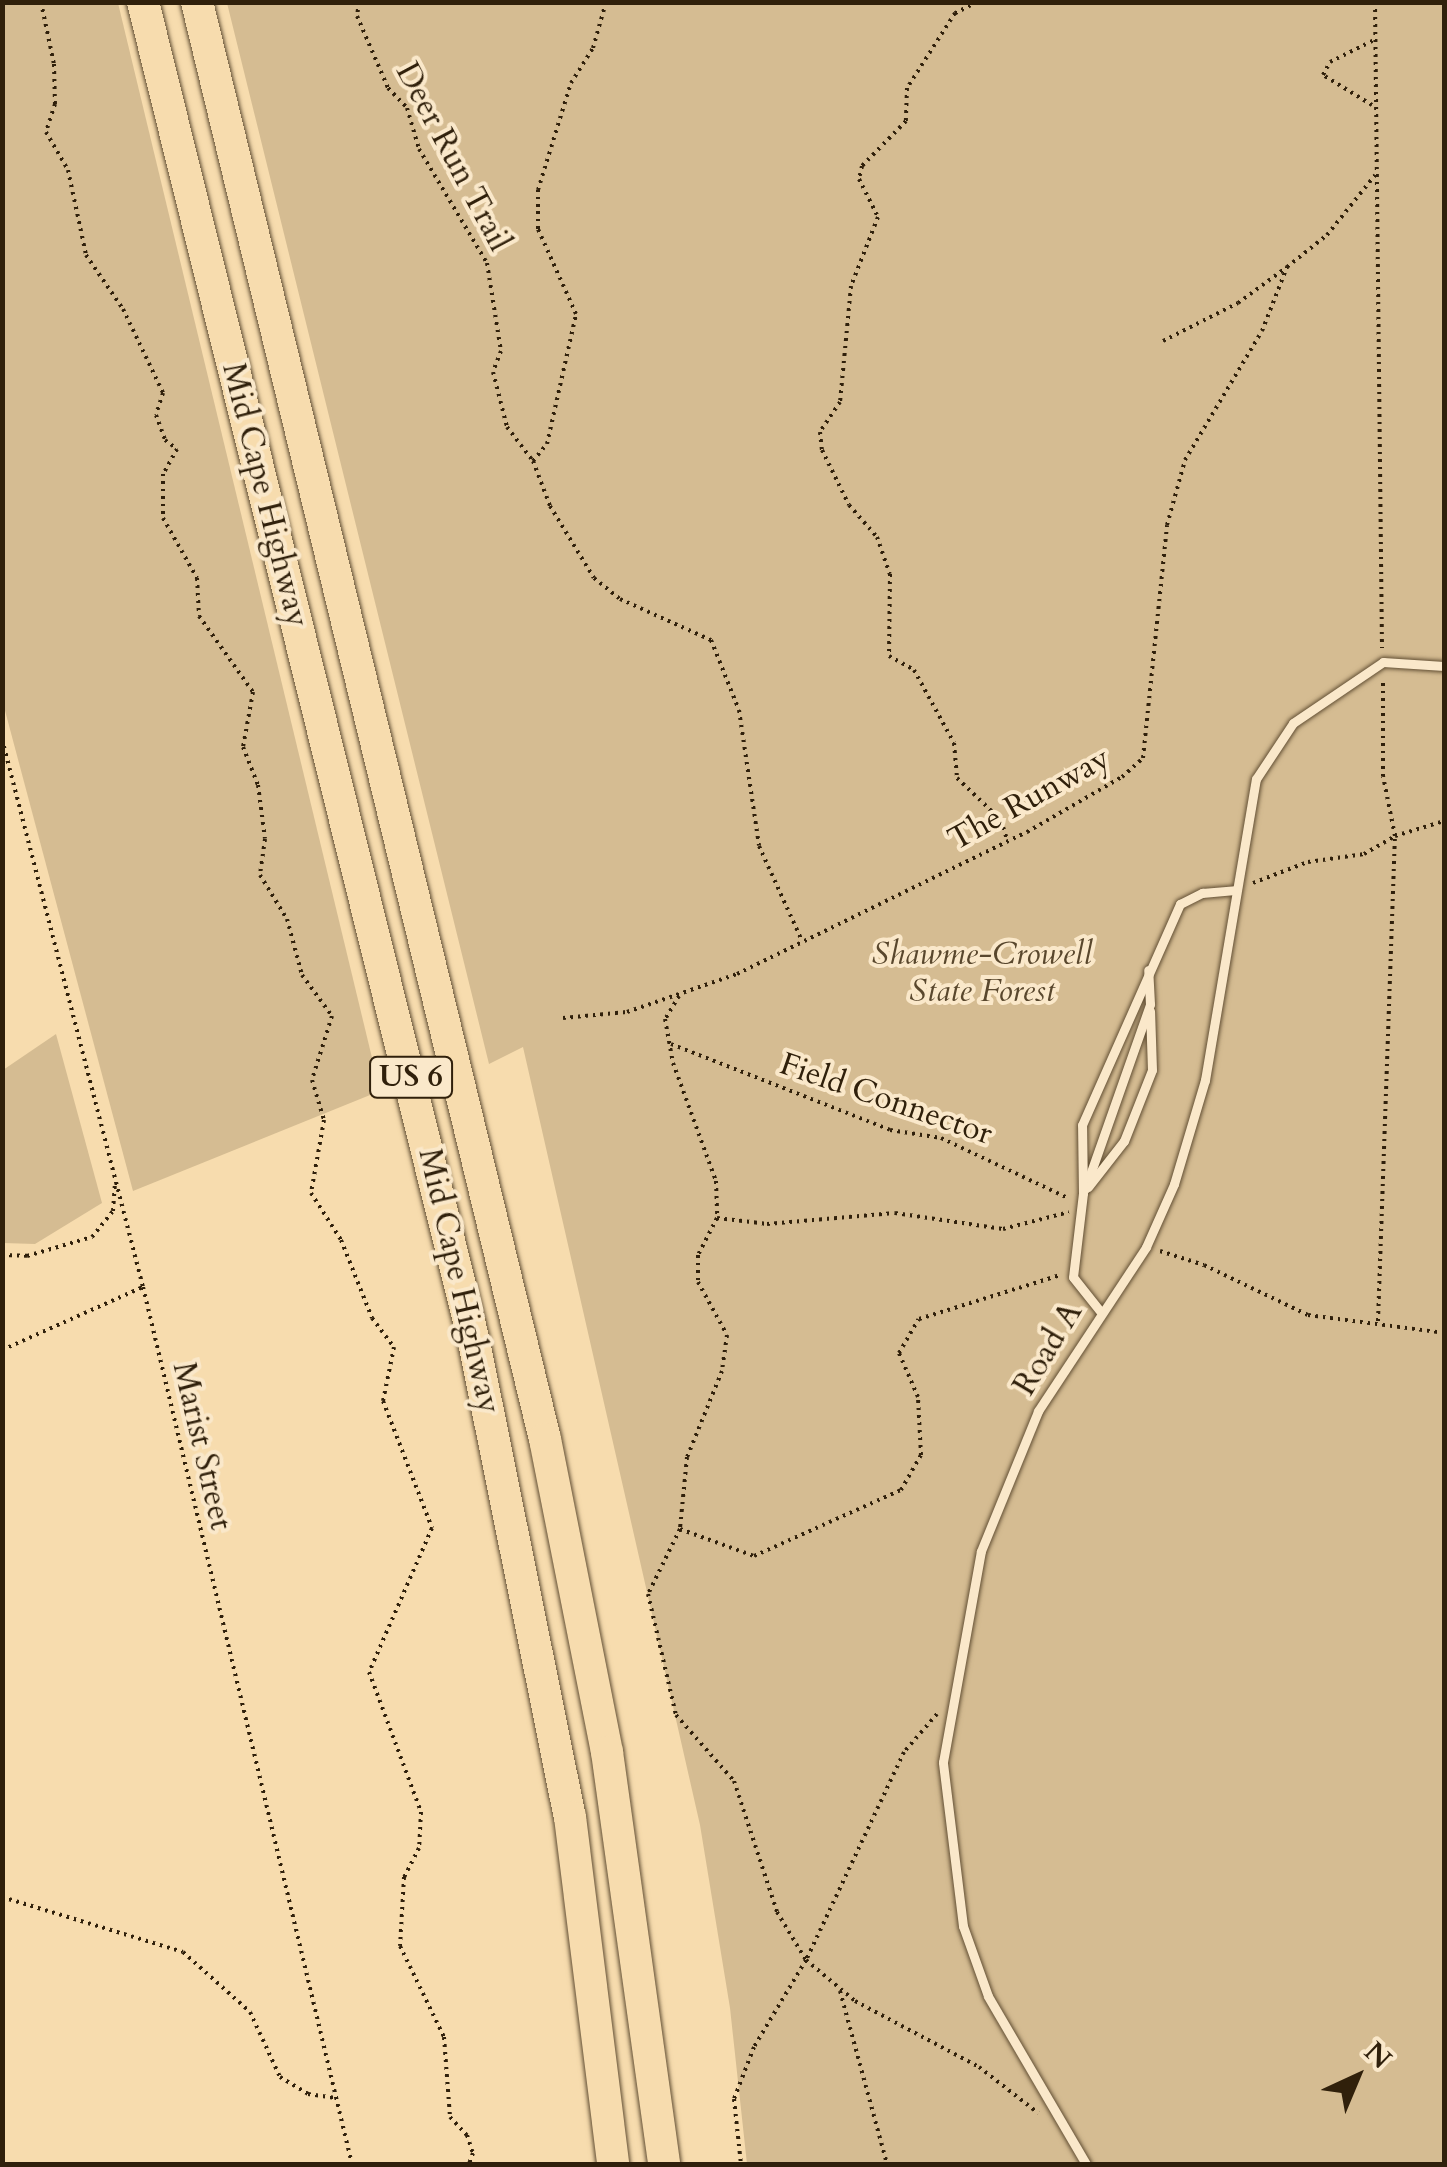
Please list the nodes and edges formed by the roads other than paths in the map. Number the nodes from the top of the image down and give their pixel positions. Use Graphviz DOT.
graph roads {
  1 [pos="143,2"];
  2 [pos="197,2"];
  3 [pos="1444,666"];
  4 [pos="1234,890"];
  5 [pos="1148,968"];
  6 [pos="1150,1004"];
  7 [pos="1083,1193"];
  8 [pos="1100,1311"];
  9 [pos="613,2164"];
  10 [pos="664,2164"];
  11 [pos="1086,2164"];
  1 -- 9 [label="highway, Mid Cape Highway / US 6"];
  2 -- 10 [label="highway, Mid Cape Highway / US 6"];
  3 -- 4 [label="lane, Road A"];
  4 -- 5 [label="lane"];
  4 -- 8 [label="lane, Road A"];
  5 -- 6 [label="lane"];
  5 -- 7 [label="lane"];
  6 -- 7 [label="lane"];
  6 -- 7 [label="lane"];
  7 -- 8 [label="lane"];
  8 -- 11 [label="lane, Road A"];
}
